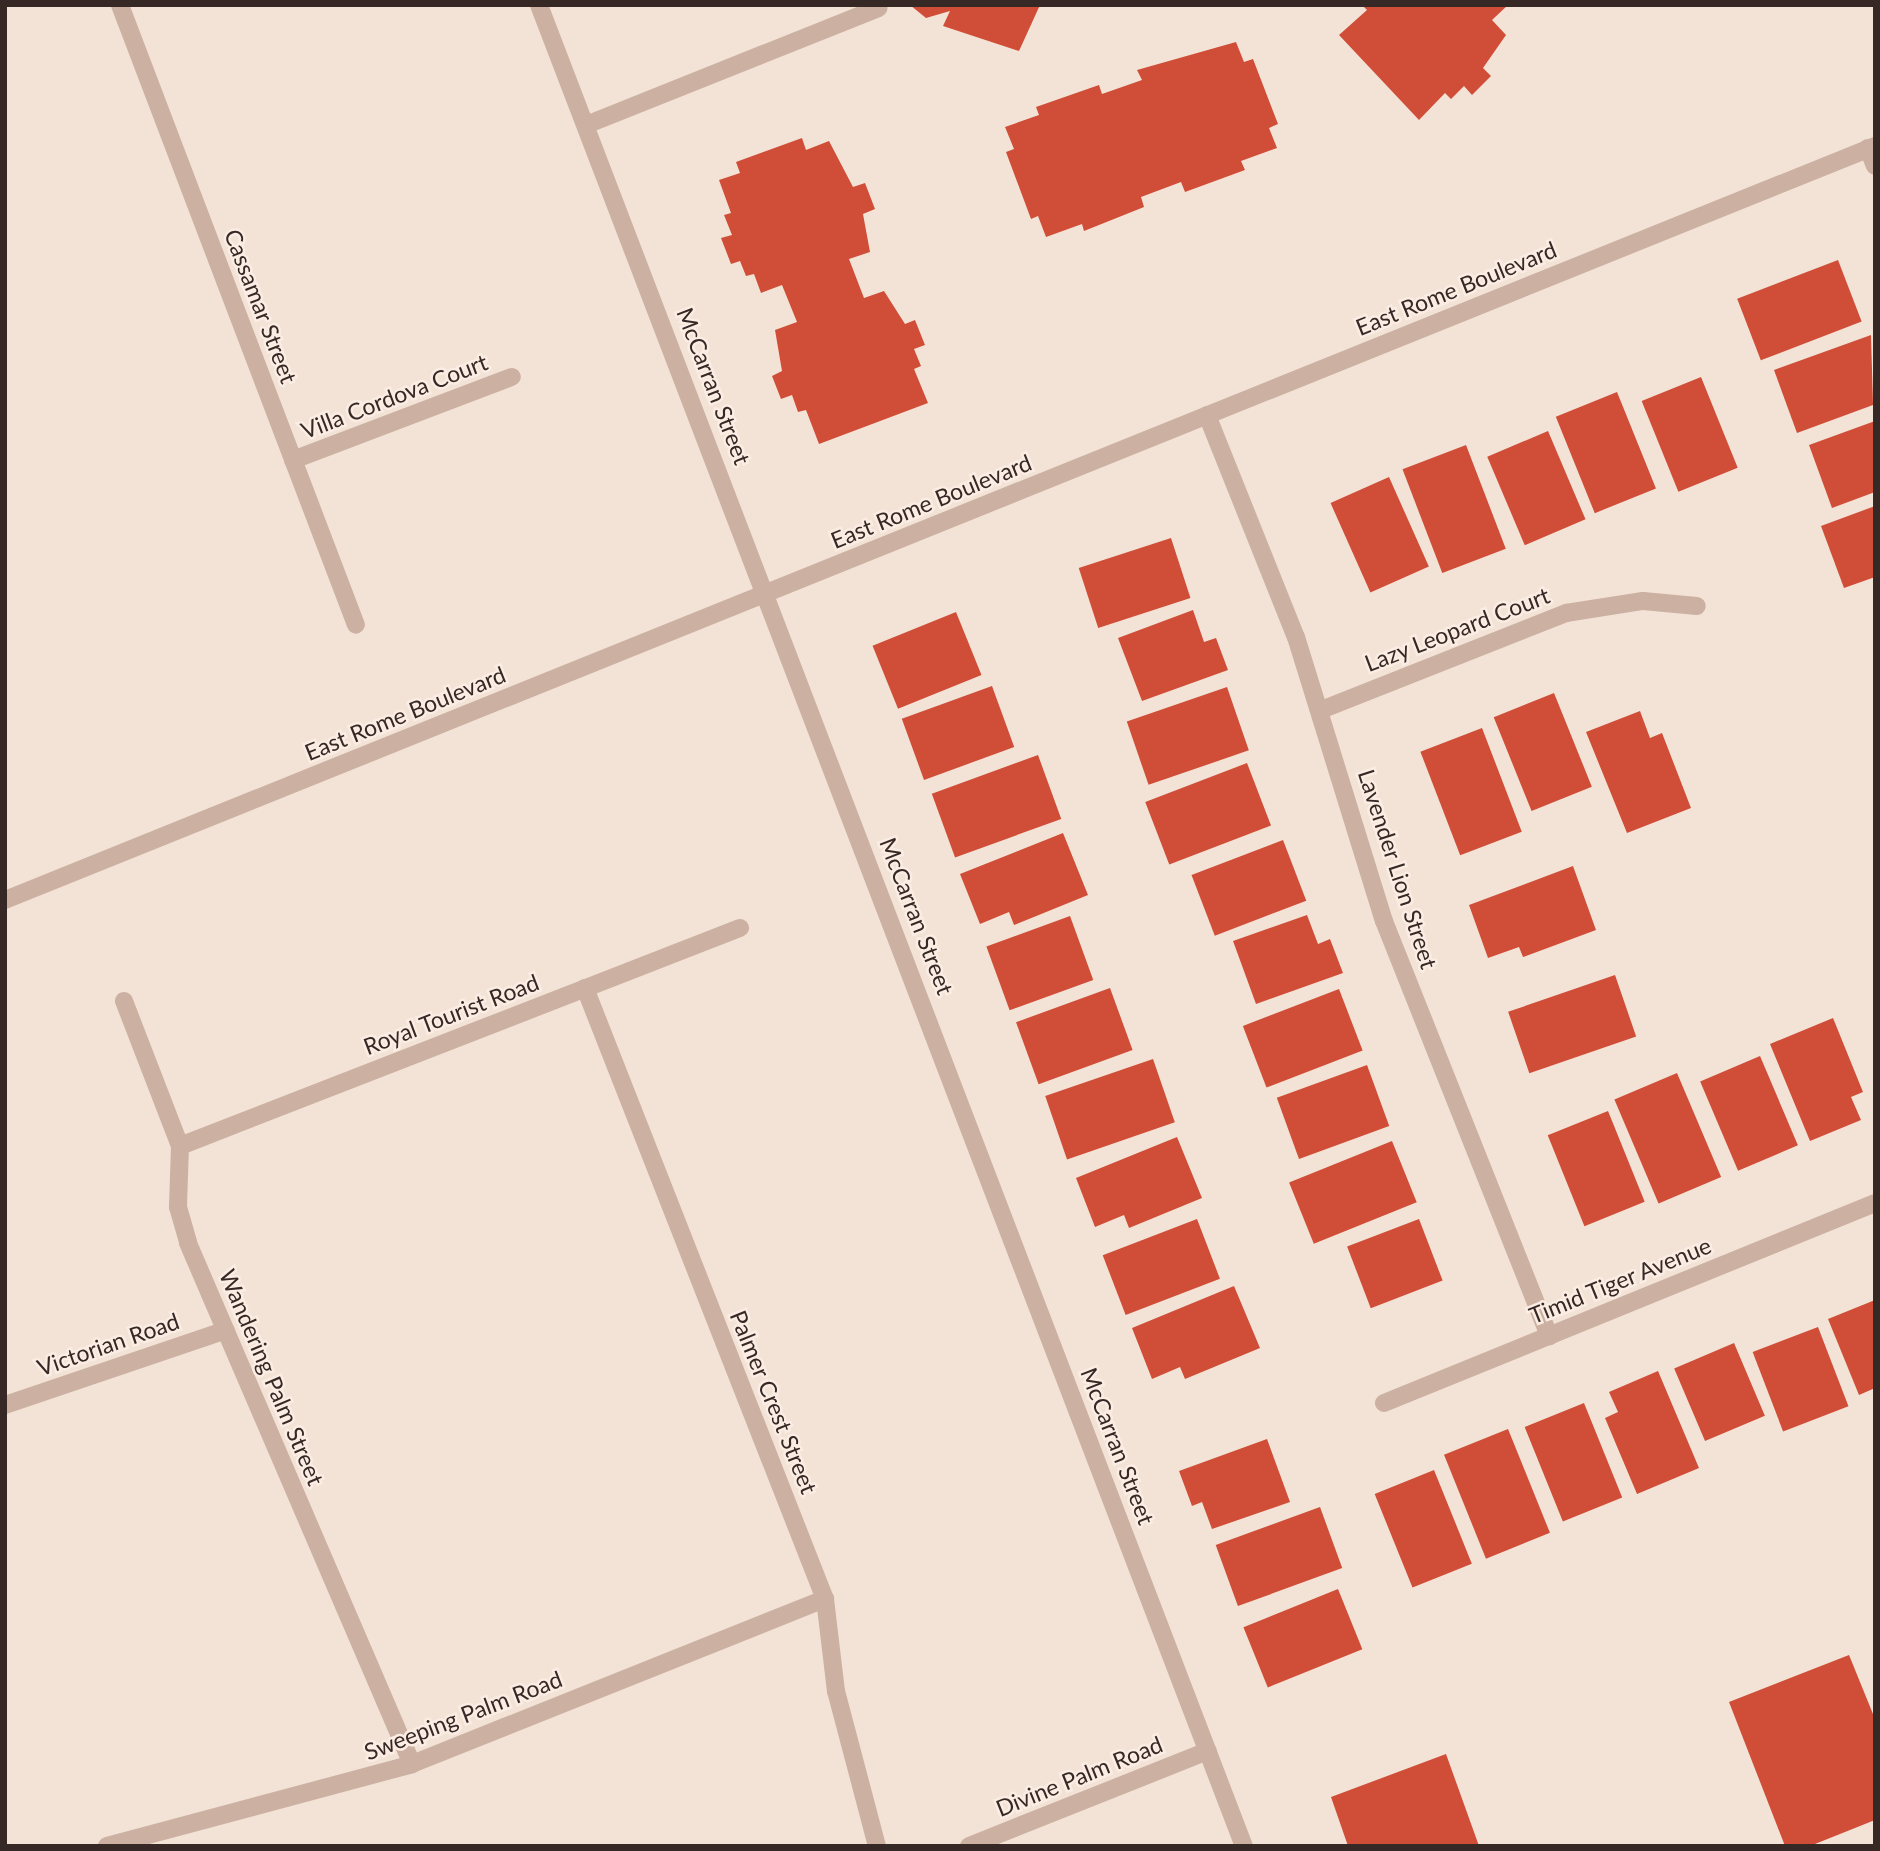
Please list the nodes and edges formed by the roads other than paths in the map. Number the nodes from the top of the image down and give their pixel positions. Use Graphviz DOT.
graph roads {
  1 [pos="120,5"];
  2 [pos="539,5"];
  3 [pos="879,8"];
  4 [pos="586,125"];
  5 [pos="1871,147"];
  6 [pos="1875,166"];
  7 [pos="512,377"];
  8 [pos="1207,415"];
  9 [pos="293,460"];
  10 [pos="768,594"];
  11 [pos="1698,606"];
  12 [pos="356,625"];
  13 [pos="1321,710"];
  14 [pos="5,900"];
  15 [pos="740,929"];
  16 [pos="584,988"];
  17 [pos="124,1001"];
  18 [pos="180,1146"];
  19 [pos="1875,1203"];
  20 [pos="226,1330"];
  21 [pos="1549,1336"];
  22 [pos="1384,1403"];
  23 [pos="5,1405"];
  24 [pos="825,1599"];
  25 [pos="1208,1751"];
  26 [pos="412,1764"];
  27 [pos="107,1846"];
  28 [pos="877,1846"];
  29 [pos="969,1846"];
  30 [pos="1244,1846"];
  1 -- 9 [label="street, Cassamar Street"];
  2 -- 4 [label="street, McCarran Street"];
  3 -- 4 [label="street"];
  4 -- 10 [label="street, McCarran Street"];
  5 -- 6 [label="street"];
  5 -- 8 [label="street, East Rome Boulevard"];
  7 -- 9 [label="street, Villa Cordova Court"];
  8 -- 10 [label="street, East Rome Boulevard"];
  8 -- 13 [label="street, Lavender Lion Street"];
  9 -- 12 [label="street, Cassamar Street"];
  10 -- 14 [label="street, East Rome Boulevard"];
  10 -- 25 [label="street, McCarran Street"];
  11 -- 13 [label="street, Lazy Leopard Court"];
  13 -- 21 [label="street, Lavender Lion Street"];
  15 -- 16 [label="street, Royal Tourist Road"];
  16 -- 18 [label="street, Royal Tourist Road"];
  16 -- 24 [label="street, Palmer Crest Street"];
  17 -- 18 [label="street, Wandering Palm Street"];
  18 -- 20 [label="street, Wandering Palm Street"];
  19 -- 21 [label="street, Timid Tiger Avenue"];
  20 -- 23 [label="street, Victorian Road"];
  20 -- 26 [label="street, Wandering Palm Street"];
  21 -- 22 [label="street, Timid Tiger Avenue"];
  24 -- 26 [label="street, Sweeping Palm Road"];
  24 -- 28 [label="street, Palmer Crest Street"];
  25 -- 29 [label="street, Divine Palm Road"];
  25 -- 30 [label="street, McCarran Street"];
  26 -- 27 [label="street, Sweeping Palm Road"];
}
